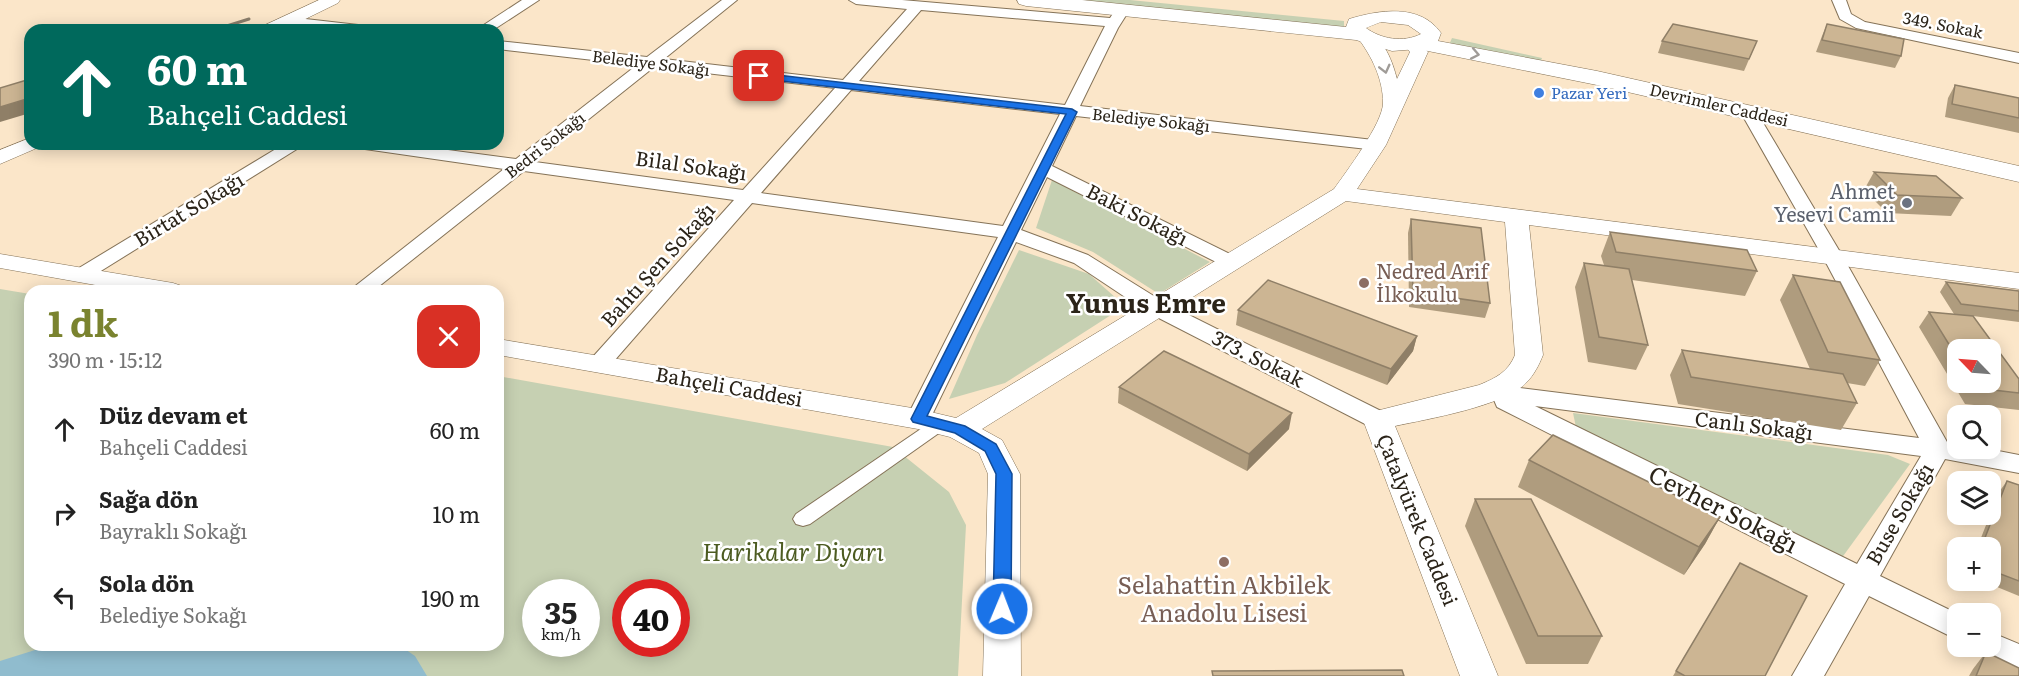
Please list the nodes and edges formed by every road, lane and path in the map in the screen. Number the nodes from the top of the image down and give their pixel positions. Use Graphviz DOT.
graph roads {
  1 [pos="332,0"];
  2 [pos="532,0"];
  3 [pos="730,0"];
  4 [pos="856,0"];
  5 [pos="1026,0"];
  6 [pos="1167,0"];
  7 [pos="1381,0"];
  8 [pos="1839,0"];
  9 [pos="917,6"];
  10 [pos="1119,16"];
  11 [pos="288,21"];
  12 [pos="282,24"];
  13 [pos="314,24"];
  14 [pos="493,24"];
  15 [pos="1364,27"];
  16 [pos="1421,29"];
  17 [pos="504,46"];
  18 [pos="2019,58"];
  19 [pos="650,63"];
  20 [pos="846,86"];
  21 [pos="1393,105"];
  22 [pos="1748,111"];
  23 [pos="1072,112"];
  24 [pos="1376,145"];
  25 [pos="24,147"];
  26 [pos="286,150"];
  27 [pos="409,150"];
  28 [pos="0,158"];
  29 [pos="2019,163"];
  30 [pos="520,165"];
  31 [pos="1043,168"];
  32 [pos="2019,174"];
  33 [pos="1342,194"];
  34 [pos="748,197"];
  35 [pos="1515,216"];
  36 [pos="1011,233"];
  37 [pos="1833,257"];
  38 [pos="0,261"];
  39 [pos="1231,262"];
  40 [pos="81,275"];
  41 [pos="2019,281"];
  42 [pos="138,285"];
  43 [pos="368,285"];
  44 [pos="1157,308"];
  45 [pos="504,348"];
  46 [pos="599,364"];
  47 [pos="1489,392"];
  48 [pos="1377,420"];
  49 [pos="940,424"];
  50 [pos="1938,449"];
  51 [pos="2019,464"];
  52 [pos="803,519"];
  53 [pos="1863,580"];
  54 [pos="1947,622"];
  55 [pos="2001,650"];
  56 [pos="2019,659"];
  57 [pos="1002,676"];
  58 [pos="1479,676"];
  59 [pos="1808,676"];
  1 -- 11 [label="street"];
  2 -- 14 [label="street"];
  3 -- 19 [label="street, Bedri Sokağı"];
  4 -- 9 [label="street"];
  5 -- 10 [label="main road"];
  6 -- 15 [label="main road"];
  7 -- 15 [label="main road"];
  8 -- 18 [label="street, 349. Sokak"];
  9 -- 10 [label="street"];
  9 -- 20 [label="street, Bahtı Şen Sokağı"];
  10 -- 15 [label="main road"];
  10 -- 23 [label="street"];
  11 -- 12 [label="street"];
  11 -- 13 [label="street"];
  15 -- 16 [label="main road"];
  15 -- 21 [label="street, one-way"];
  16 -- 21 [label="street"];
  16 -- 22 [label="main road, Devrimler Caddesi, one-way"];
  16 -- 29 [label="main road, Devrimler Caddesi"];
  17 -- 19 [label="street, Belediye Sokağı"];
  19 -- 20 [label="street, Belediye Sokağı"];
  19 -- 30 [label="street, Bedri Sokağı"];
  20 -- 23 [label="street, Belediye Sokağı"];
  20 -- 34 [label="street, Bahtı Şen Sokağı"];
  21 -- 24 [label="street"];
  22 -- 32 [label="main road, Devrimler Caddesi"];
  22 -- 37 [label="street, Buse Sokağı"];
  23 -- 24 [label="street, Belediye Sokağı"];
  23 -- 31 [label="street"];
  24 -- 33 [label="street"];
  25 -- 28 [label="street"];
  26 -- 40 [label="street, Birtat Sokağı"];
  27 -- 30 [label="street, Bilal Sokağı"];
  30 -- 34 [label="street, Bilal Sokağı"];
  30 -- 43 [label="street, Bedri Sokağı"];
  31 -- 36 [label="street"];
  31 -- 39 [label="street, Baki Sokağı"];
  33 -- 35 [label="street"];
  33 -- 39 [label="street"];
  34 -- 36 [label="street, Bilal Sokağı"];
  34 -- 46 [label="street, Bahtı Şen Sokağı"];
  35 -- 37 [label="street"];
  35 -- 47 [label="street, Çatalyürek Caddesi"];
  36 -- 44 [label="street, 373. Sokak"];
  36 -- 49 [label="street"];
  37 -- 41 [label="street"];
  37 -- 50 [label="street, Buse Sokağı"];
  38 -- 40 [label="street"];
  39 -- 44 [label="street"];
  40 -- 42 [label="street"];
  44 -- 48 [label="street, 373. Sokak"];
  44 -- 49 [label="street"];
  45 -- 46 [label="street, Bahçeli Caddesi"];
  46 -- 49 [label="street, Bahçeli Caddesi"];
  47 -- 48 [label="street, Çatalyürek Caddesi"];
  47 -- 50 [label="street, Canlı Sokağı"];
  47 -- 53 [label="street, Cevher Sokağı"];
  48 -- 58 [label="street, Çatalyürek Caddesi"];
  49 -- 52 [label="street"];
  49 -- 57 [label="street"];
  50 -- 51 [label="street, Canlı Sokağı"];
  50 -- 53 [label="street, Buse Sokağı"];
  53 -- 54 [label="street, Cevher Sokağı"];
  53 -- 59 [label="street, Buse Sokağı"];
  55 -- 56 [label="street"];
}
